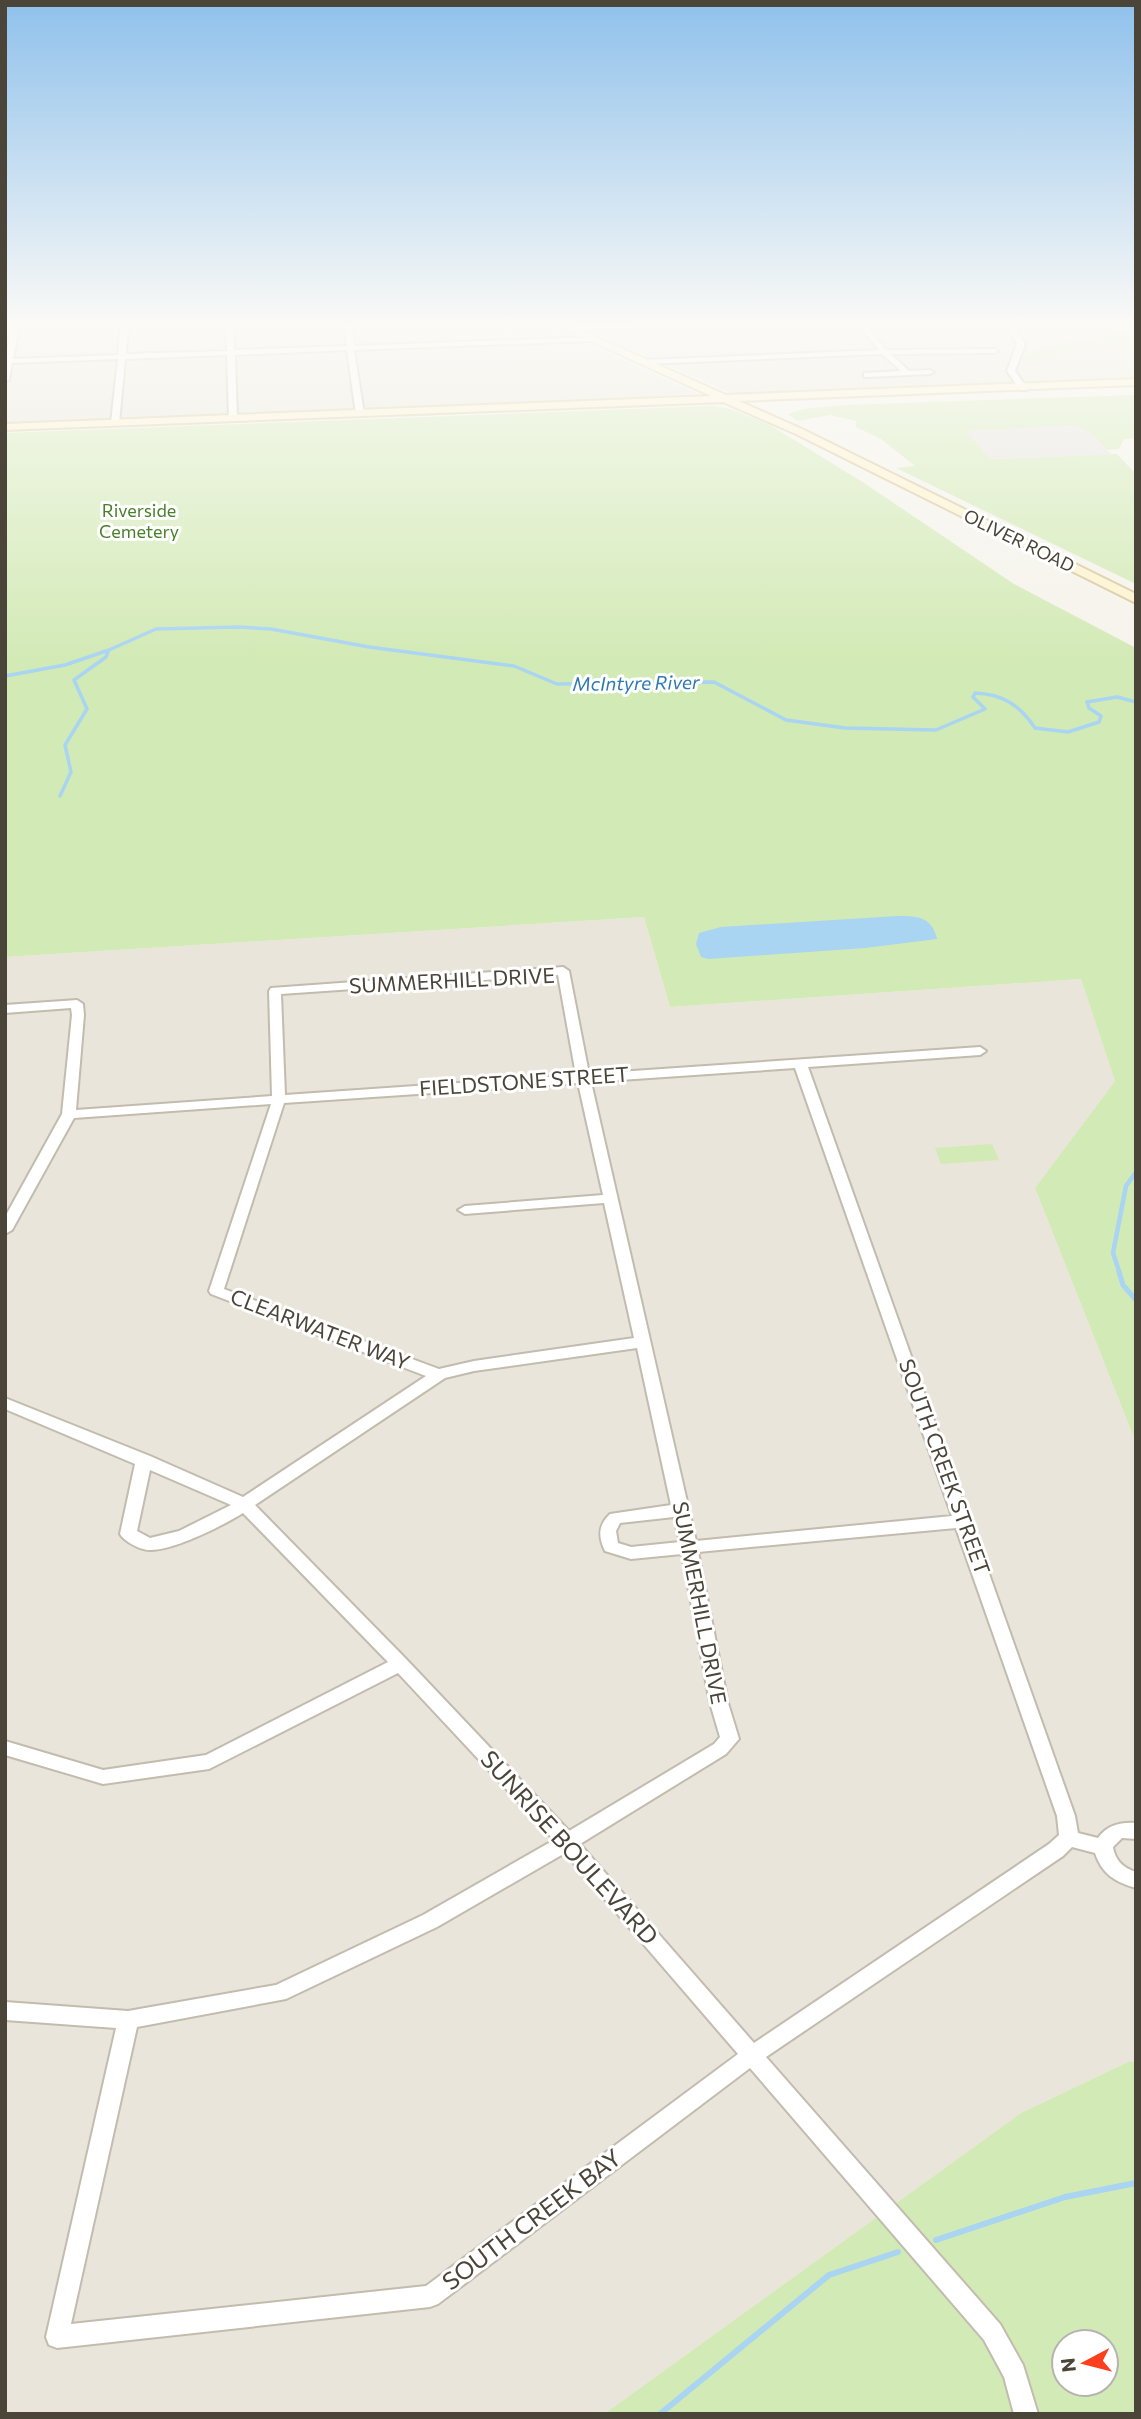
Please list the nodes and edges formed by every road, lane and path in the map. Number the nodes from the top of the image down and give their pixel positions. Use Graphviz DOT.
graph roads {
  1 [pos="810,437"];
  2 [pos="1136,599"];
  3 [pos="275,991"];
  4 [pos="5,1009"];
  5 [pos="980,1051"];
  6 [pos="800,1063"];
  7 [pos="583,1077"];
  8 [pos="279,1099"];
  9 [pos="69,1114"];
  10 [pos="611,1198"];
  11 [pos="465,1210"];
  12 [pos="6,1227"];
  13 [pos="643,1342"];
  14 [pos="439,1375"];
  15 [pos="5,1403"];
  16 [pos="144,1460"];
  17 [pos="244,1504"];
  18 [pos="681,1510"];
  19 [pos="964,1521"];
  20 [pos="689,1548"];
  21 [pos="400,1664"];
  22 [pos="5,1748"];
  23 [pos="1136,1831"];
  24 [pos="1068,1838"];
  25 [pos="567,1842"];
  26 [pos="1103,1847"];
  27 [pos="1136,1880"];
  28 [pos="5,2011"];
  29 [pos="128,2020"];
  30 [pos="751,2056"];
  31 [pos="1026,2414"];
  1 -- 2 [label="main road, OLIVER ROAD"];
  3 -- 7 [label="street, SUMMERHILL DRIVE"];
  3 -- 8 [label="street, CLEARWATER WAY"];
  4 -- 9 [label="street"];
  5 -- 6 [label="street, FIELDSTONE STREET"];
  6 -- 7 [label="street, FIELDSTONE STREET"];
  6 -- 19 [label="street, SOUTH CREEK STREET"];
  7 -- 8 [label="street, FIELDSTONE STREET"];
  7 -- 10 [label="street, SUMMERHILL DRIVE"];
  8 -- 9 [label="street, FIELDSTONE STREET"];
  8 -- 14 [label="street, CLEARWATER WAY"];
  9 -- 12 [label="street"];
  10 -- 11 [label="street"];
  10 -- 13 [label="street, SUMMERHILL DRIVE"];
  13 -- 14 [label="street"];
  13 -- 18 [label="street, SUMMERHILL DRIVE"];
  14 -- 17 [label="street"];
  15 -- 16 [label="street, SUNRISE BOULEVARD"];
  16 -- 17 [label="street, SUNRISE BOULEVARD"];
  16 -- 17 [label="street"];
  17 -- 21 [label="street, SUNRISE BOULEVARD"];
  18 -- 20 [label="street, SUMMERHILL DRIVE"];
  18 -- 20 [label="street"];
  19 -- 20 [label="street"];
  19 -- 24 [label="street, SOUTH CREEK STREET"];
  20 -- 25 [label="street, SUMMERHILL DRIVE"];
  21 -- 22 [label="street"];
  21 -- 25 [label="street, SUNRISE BOULEVARD"];
  23 -- 26 [label="street"];
  24 -- 26 [label="street"];
  24 -- 30 [label="street, SOUTH CREEK BAY"];
  25 -- 29 [label="street, SUMMERHILL DRIVE"];
  25 -- 30 [label="street, SUNRISE BOULEVARD"];
  26 -- 27 [label="street"];
  28 -- 29 [label="street, SUMMERHILL DRIVE"];
  29 -- 30 [label="street, SOUTH CREEK BAY"];
  30 -- 31 [label="street, SUNRISE BOULEVARD"];
}
